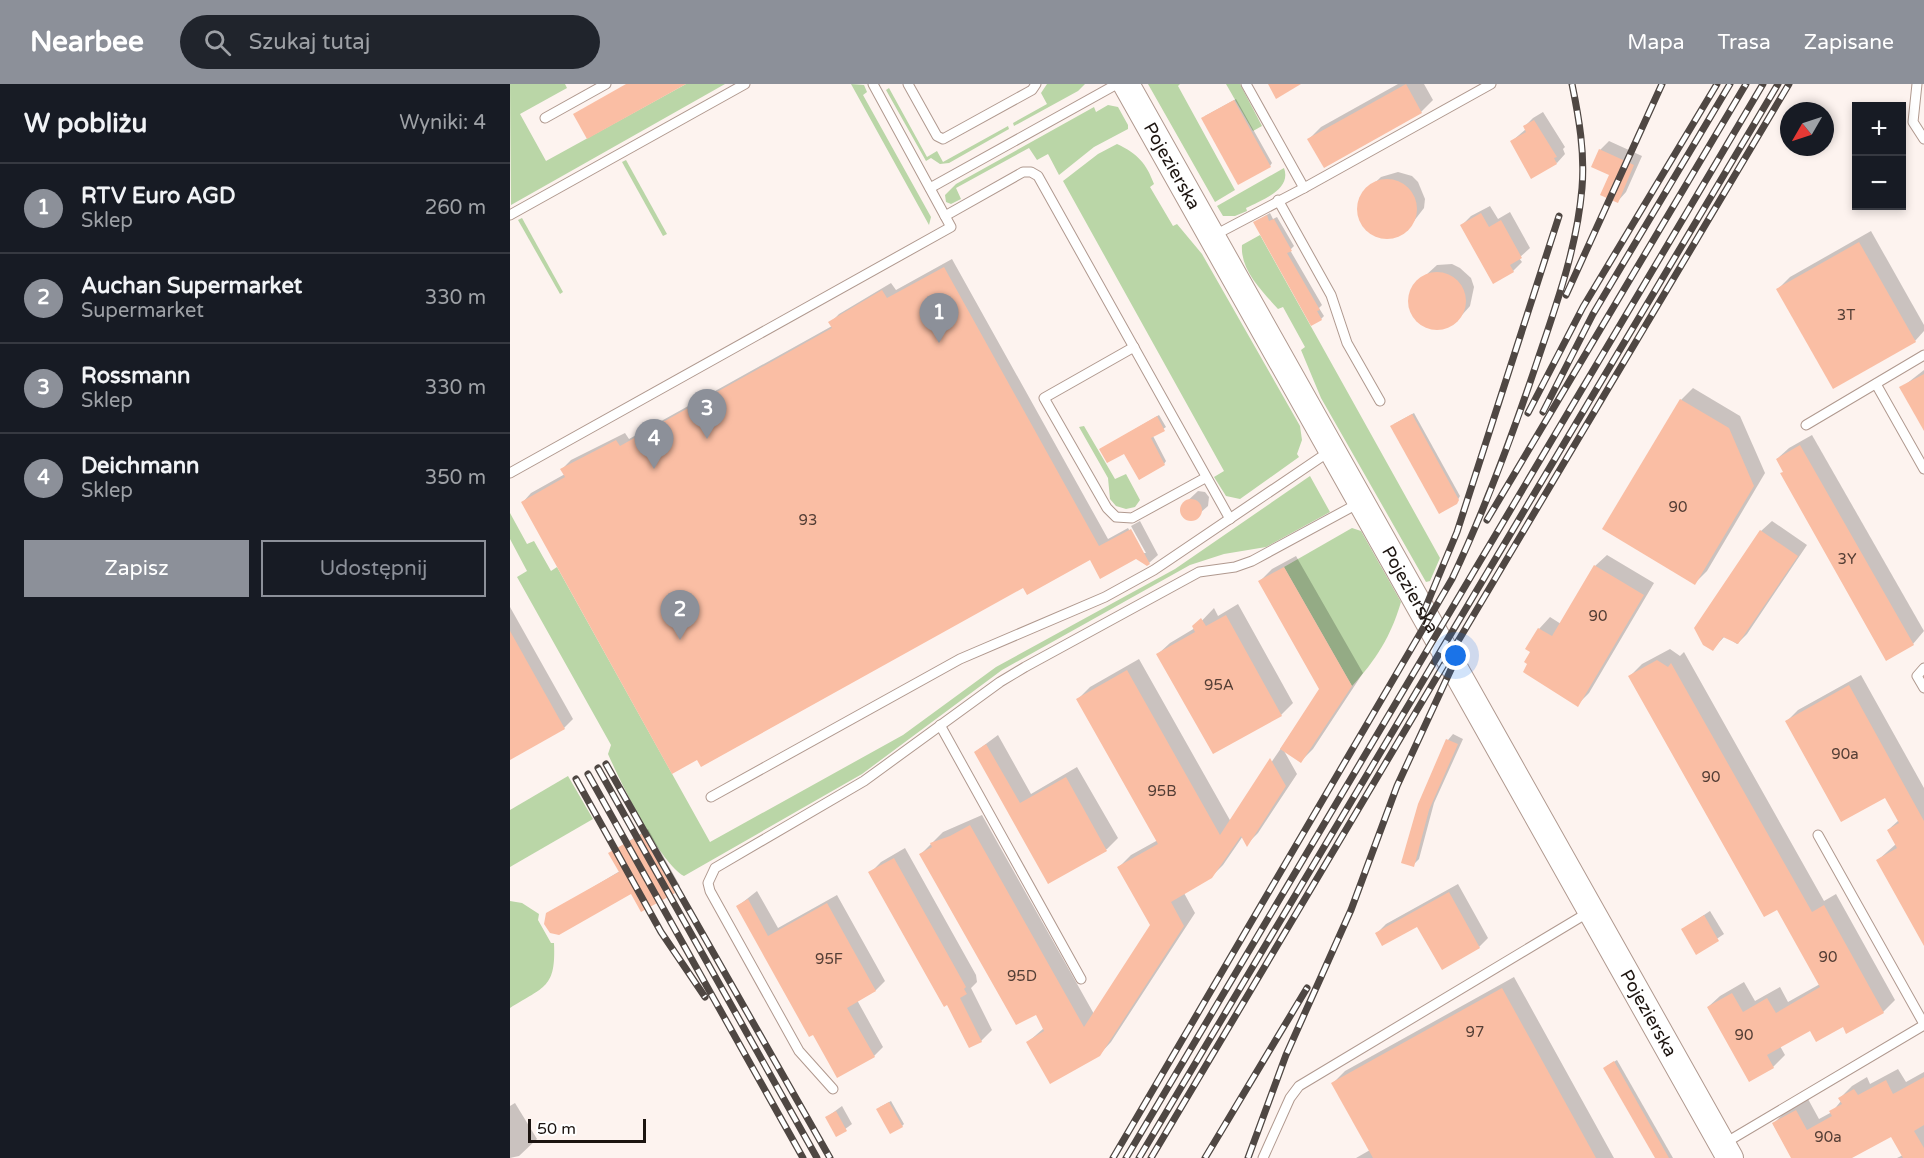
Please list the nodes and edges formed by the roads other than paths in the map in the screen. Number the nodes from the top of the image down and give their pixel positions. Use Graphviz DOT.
graph roads {
  1 [pos="606,84"];
  2 [pos="745,84"];
  3 [pos="873,84"];
  4 [pos="908,84"];
  5 [pos="1036,84"];
  6 [pos="1117,84"];
  7 [pos="1126,84"];
  8 [pos="1246,84"];
  9 [pos="1491,84"];
  10 [pos="1917,84"];
  11 [pos="545,118"];
  12 [pos="1924,139"];
  13 [pos="930,188"];
  14 [pos="1304,188"];
  15 [pos="1278,200"];
  16 [pos="510,215"];
  17 [pos="945,216"];
  18 [pos="1211,237"];
  19 [pos="1134,347"];
  20 [pos="1924,355"];
  21 [pos="1876,384"];
  22 [pos="1380,401"];
  23 [pos="1806,425"];
  24 [pos="1332,449"];
  25 [pos="1924,469"];
  26 [pos="510,473"];
  27 [pos="1205,478"];
  28 [pos="1361,502"];
  29 [pos="1230,519"];
  30 [pos="1924,668"];
  31 [pos="1924,688"];
  32 [pos="940,725"];
  33 [pos="711,797"];
  34 [pos="1818,835"];
  35 [pos="1591,911"];
  36 [pos="1081,979"];
  37 [pos="1924,1025"];
  38 [pos="833,1089"];
  39 [pos="1727,1151"];
  40 [pos="1263,1158"];
  1 -- 11 [label="lane"];
  2 -- 16 [label="lane"];
  3 -- 13 [label="lane"];
  4 -- 5 [label="lane"];
  6 -- 13 [label="lane"];
  7 -- 18 [label="street, Pojezierska"];
  8 -- 14 [label="lane"];
  9 -- 14 [label="lane"];
  10 -- 12 [label="lane"];
  13 -- 17 [label="lane"];
  14 -- 15 [label="lane"];
  15 -- 18 [label="lane"];
  15 -- 22 [label="lane"];
  17 -- 19 [label="lane"];
  17 -- 26 [label="lane"];
  18 -- 24 [label="street, Pojezierska"];
  19 -- 27 [label="lane"];
  19 -- 27 [label="lane"];
  20 -- 21 [label="lane"];
  21 -- 23 [label="lane"];
  21 -- 25 [label="lane"];
  24 -- 28 [label="street, Pojezierska"];
  24 -- 29 [label="lane"];
  27 -- 29 [label="lane"];
  28 -- 32 [label="lane"];
  28 -- 35 [label="street, Pojezierska"];
  29 -- 33 [label="lane"];
  30 -- 31 [label="lane"];
  32 -- 36 [label="lane"];
  32 -- 38 [label="lane"];
  34 -- 37 [label="lane"];
  35 -- 39 [label="street, Pojezierska"];
  35 -- 40 [label="lane"];
  37 -- 39 [label="lane"];
}
